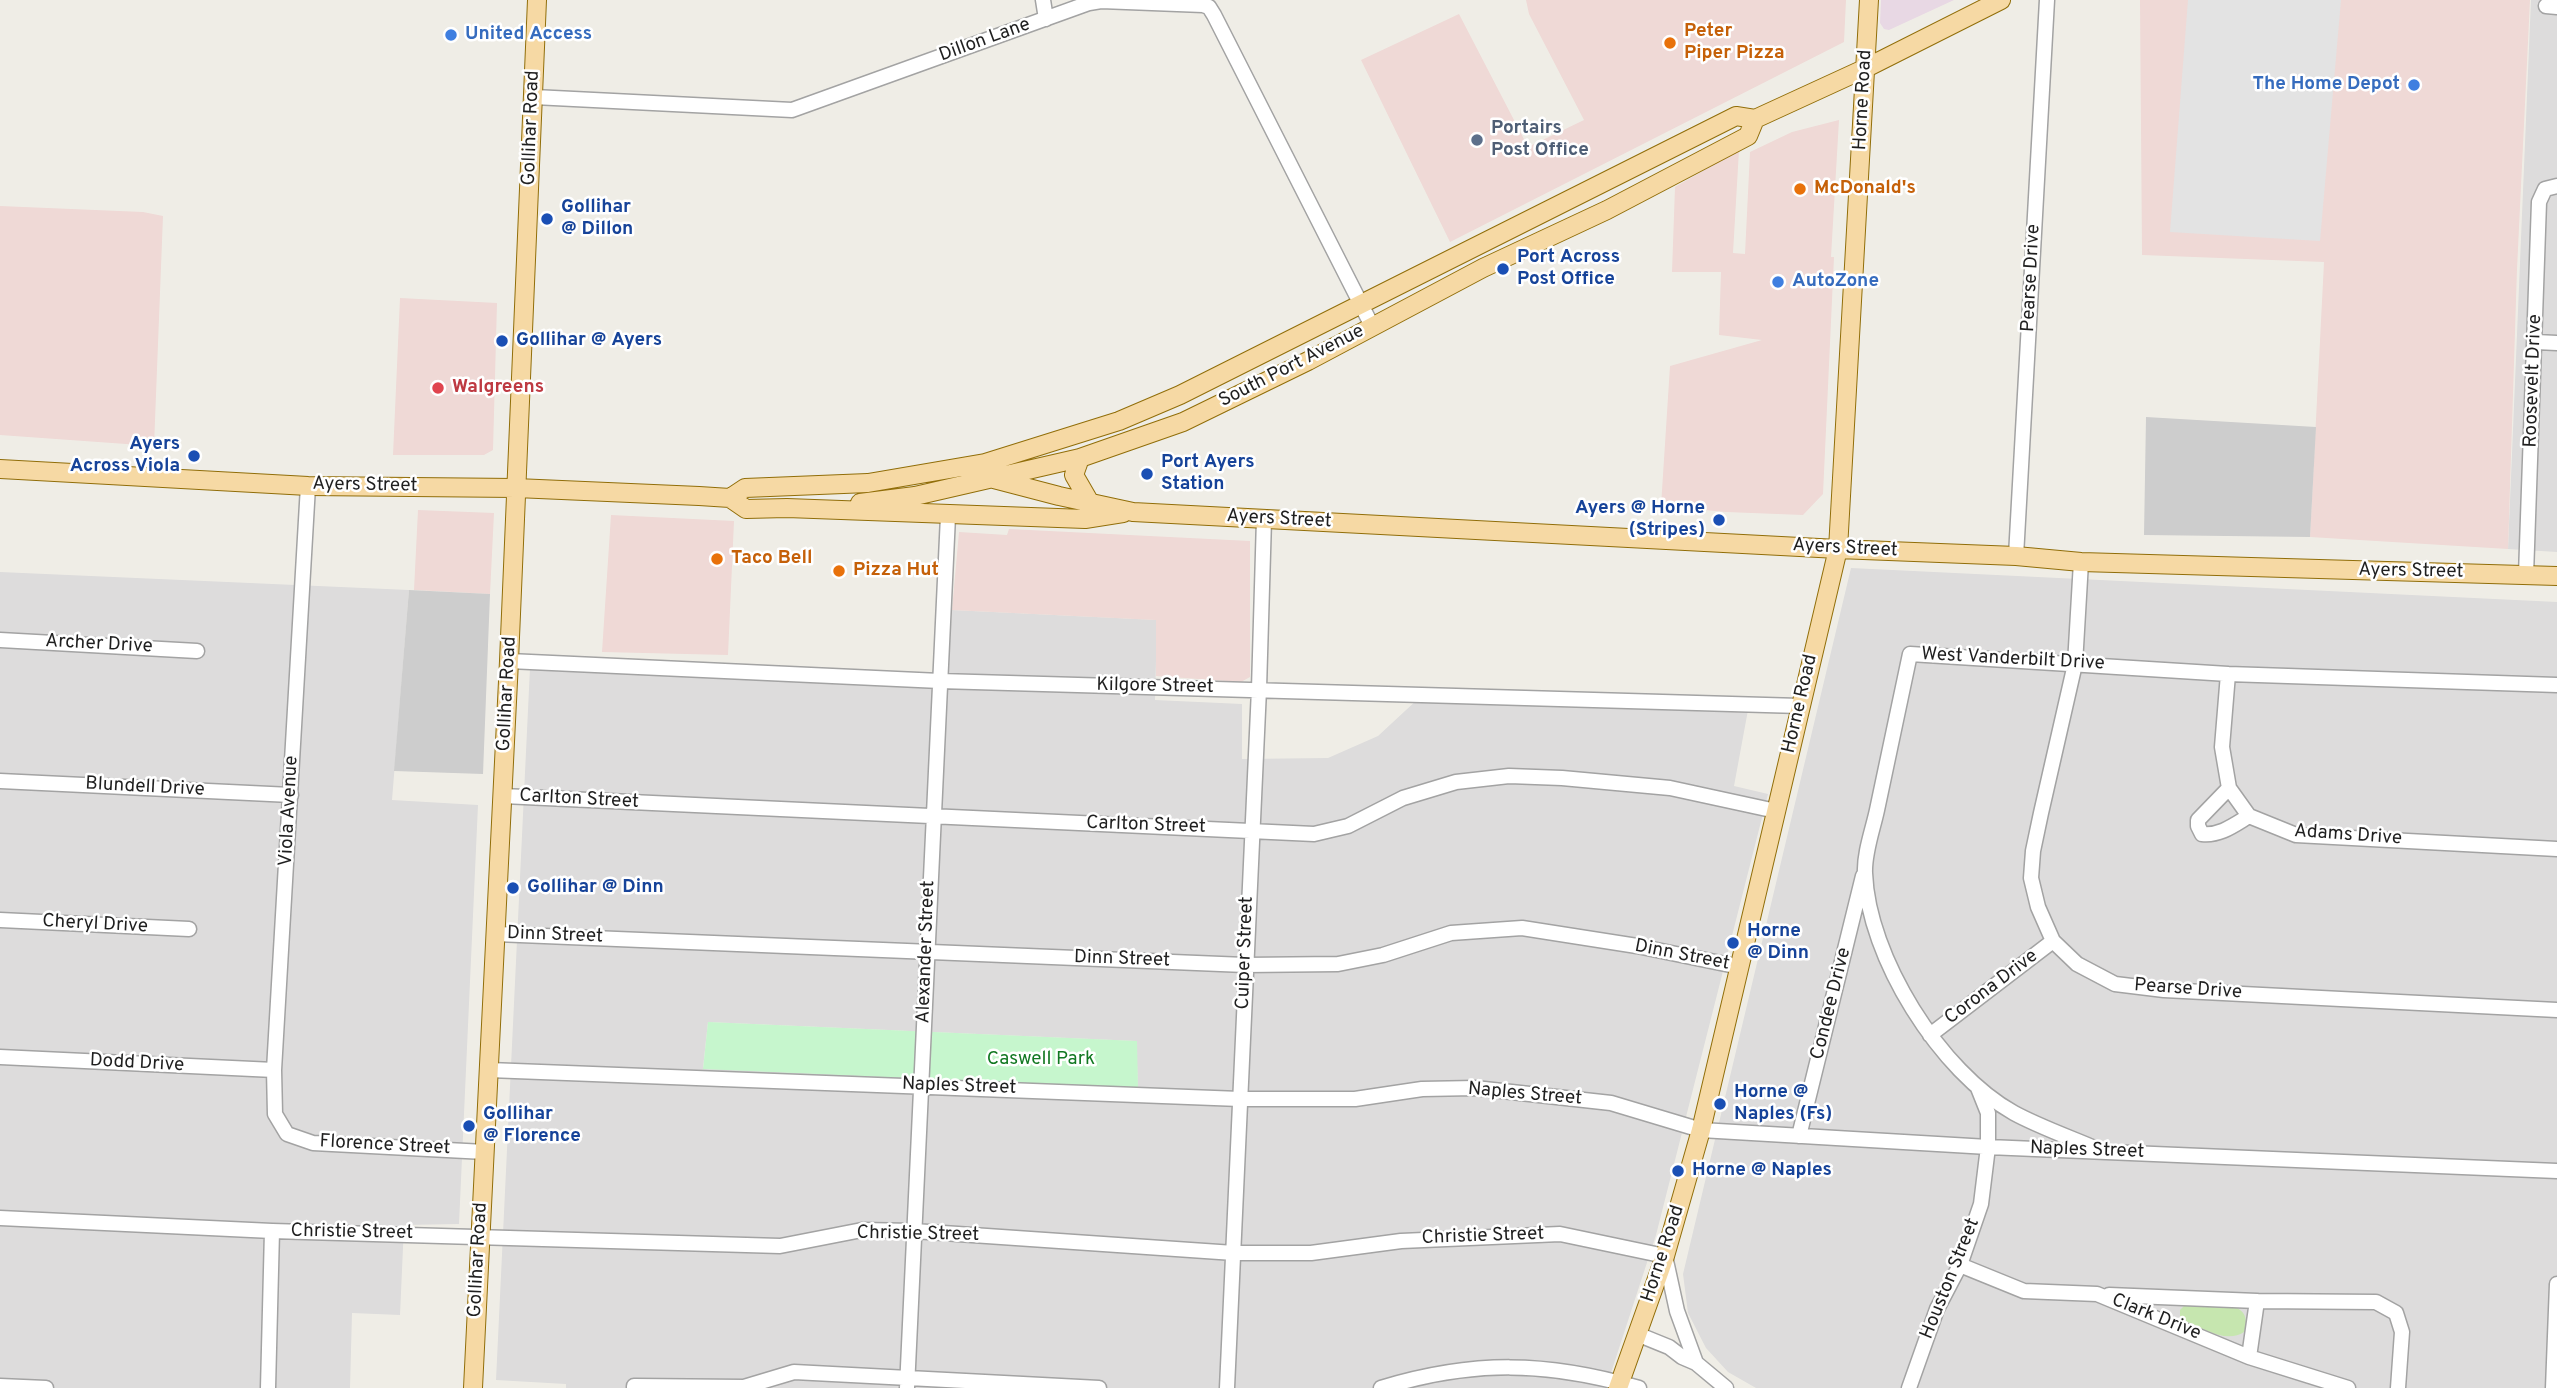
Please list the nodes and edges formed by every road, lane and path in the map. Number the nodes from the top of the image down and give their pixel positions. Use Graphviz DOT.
graph roads {
  1 [pos="537,0"];
  2 [pos="1043,0"];
  3 [pos="1869,0"];
  4 [pos="2001,0"];
  5 [pos="2047,0"];
  6 [pos="1210,4"];
  7 [pos="1045,19"];
  8 [pos="1866,68"];
  9 [pos="534,96"];
  10 [pos="1755,119"];
  11 [pos="2551,187"];
  12 [pos="1361,304"];
  13 [pos="1372,326"];
  14 [pos="2536,342"];
  15 [pos="2557,343"];
  16 [pos="1080,458"];
  17 [pos="0,469"];
  18 [pos="987,471"];
  19 [pos="308,486"];
  20 [pos="516,488"];
  21 [pos="730,498"];
  22 [pos="1089,501"];
  23 [pos="787,508"];
  24 [pos="1133,512"];
  25 [pos="948,516"];
  26 [pos="1264,519"];
  27 [pos="1838,550"];
  28 [pos="2016,556"];
  29 [pos="2081,562"];
  30 [pos="2526,575"];
  31 [pos="2557,576"];
  32 [pos="0,640"];
  33 [pos="197,650"];
  34 [pos="509,660"];
  35 [pos="2075,664"];
  36 [pos="2228,674"];
  37 [pos="940,681"];
  38 [pos="2557,685"];
  39 [pos="1259,689"];
  40 [pos="1800,706"];
  41 [pos="0,782"];
  42 [pos="2229,789"];
  43 [pos="291,795"];
  44 [pos="503,796"];
  45 [pos="1776,811"];
  46 [pos="2249,816"];
  47 [pos="933,817"];
  48 [pos="1251,830"];
  49 [pos="2557,849"];
  50 [pos="1865,871"];
  51 [pos="0,920"];
  52 [pos="189,929"];
  53 [pos="496,934"];
  54 [pos="2053,941"];
  55 [pos="928,951"];
  56 [pos="1245,965"];
  57 [pos="1741,967"];
  58 [pos="2557,1010"];
  59 [pos="1930,1035"];
  60 [pos="0,1057"];
  61 [pos="274,1070"];
  62 [pos="489,1070"];
  63 [pos="921,1086"];
  64 [pos="1978,1087"];
  65 [pos="1240,1099"];
  66 [pos="1701,1130"];
  67 [pos="287,1133"];
  68 [pos="1799,1136"];
  69 [pos="1988,1147"];
  70 [pos="2100,1151"];
  71 [pos="485,1152"];
  72 [pos="2557,1171"];
  73 [pos="0,1218"];
  74 [pos="272,1231"];
  75 [pos="915,1231"];
  76 [pos="481,1236"];
  77 [pos="1234,1253"];
  78 [pos="1665,1256"];
  79 [pos="1960,1265"];
  80 [pos="2557,1284"];
  81 [pos="2097,1294"];
  82 [pos="2257,1301"];
  83 [pos="1637,1334"];
  84 [pos="2249,1357"];
  85 [pos="1696,1363"];
  86 [pos="907,1383"];
  87 [pos="0,1386"];
  88 [pos="1618,1386"];
  89 [pos="46,1388"];
  90 [pos="268,1388"];
  91 [pos="473,1388"];
  92 [pos="634,1388"];
  93 [pos="1099,1388"];
  94 [pos="1227,1388"];
  95 [pos="1381,1388"];
  96 [pos="1639,1388"];
  97 [pos="1726,1388"];
  98 [pos="1909,1388"];
  99 [pos="2348,1388"];
  100 [pos="2398,1388"];
  101 [pos="2553,1388"];
  1 -- 9 [label="main road, Gollihar Road"];
  2 -- 7 [label="street"];
  3 -- 8 [label="main road, Horne Road"];
  4 -- 8 [label="main road, South Port Avenue"];
  5 -- 28 [label="street, Pearse Drive"];
  6 -- 7 [label="street, Dillon Lane"];
  6 -- 12 [label="street, Dillon Lane"];
  7 -- 9 [label="street, Dillon Lane"];
  8 -- 10 [label="main road, South Port Avenue"];
  8 -- 27 [label="main road, Horne Road"];
  9 -- 20 [label="main road, Gollihar Road"];
  10 -- 12 [label="main road, South Port Avenue"];
  10 -- 13 [label="main road, South Port Avenue"];
  11 -- 14 [label="street, Roosevelt Drive"];
  12 -- 13 [label="street, Dillon Lane"];
  12 -- 18 [label="main road, South Port Avenue"];
  13 -- 16 [label="main road, South Port Avenue"];
  14 -- 15 [label="street"];
  14 -- 30 [label="street, Roosevelt Drive"];
  16 -- 18 [label="main road, South Port Avenue"];
  16 -- 22 [label="main road"];
  17 -- 19 [label="main road, Ayers Street"];
  18 -- 21 [label="main road, Ayers Street"];
  18 -- 22 [label="main road, Ayers Street"];
  18 -- 23 [label="main road, South Port Avenue"];
  19 -- 20 [label="main road, Ayers Street"];
  19 -- 43 [label="street, Viola Avenue"];
  20 -- 21 [label="main road, Ayers Street"];
  20 -- 34 [label="main road, Gollihar Road"];
  21 -- 23 [label="main road, Ayers Street"];
  22 -- 24 [label="main road, Ayers Street"];
  23 -- 25 [label="main road, Ayers Street"];
  24 -- 25 [label="main road, Ayers Street"];
  24 -- 26 [label="main road, Ayers Street"];
  25 -- 37 [label="street, Alexander Street"];
  26 -- 27 [label="main road, Ayers Street"];
  26 -- 39 [label="street, Cuiper Street"];
  27 -- 28 [label="main road, Ayers Street"];
  27 -- 40 [label="main road, Horne Road"];
  28 -- 29 [label="main road, Ayers Street"];
  29 -- 30 [label="main road, Ayers Street"];
  29 -- 35 [label="street, Pearse Drive"];
  30 -- 31 [label="main road, Ayers Street"];
  32 -- 33 [label="street, Archer Drive"];
  34 -- 37 [label="street, Kilgore Street"];
  34 -- 44 [label="main road, Gollihar Road"];
  35 -- 36 [label="street, West Vanderbilt Drive"];
  35 -- 50 [label="street, West Vanderbilt Drive"];
  35 -- 54 [label="street, Pearse Drive"];
  36 -- 38 [label="street, West Vanderbilt Drive"];
  36 -- 42 [label="street"];
  37 -- 39 [label="street, Kilgore Street"];
  37 -- 47 [label="street, Alexander Street"];
  39 -- 40 [label="street, Kilgore Street"];
  39 -- 48 [label="street, Cuiper Street"];
  40 -- 45 [label="main road, Horne Road"];
  41 -- 43 [label="street, Blundell Drive"];
  42 -- 46 [label="street"];
  42 -- 46 [label="street"];
  43 -- 61 [label="street, Viola Avenue"];
  44 -- 47 [label="street, Carlton Street"];
  44 -- 53 [label="main road, Gollihar Road"];
  45 -- 48 [label="street, Carlton Street"];
  45 -- 57 [label="main road, Horne Road"];
  46 -- 49 [label="street, Adams Drive"];
  47 -- 48 [label="street, Carlton Street"];
  47 -- 55 [label="street, Alexander Street"];
  48 -- 56 [label="street, Cuiper Street"];
  50 -- 59 [label="street, West Vanderbilt Drive"];
  50 -- 68 [label="street, Condee Drive"];
  51 -- 52 [label="street, Cheryl Drive"];
  53 -- 55 [label="street, Dinn Street"];
  53 -- 62 [label="main road, Gollihar Road"];
  54 -- 58 [label="street, Pearse Drive"];
  54 -- 59 [label="street, Corona Drive"];
  55 -- 56 [label="street, Dinn Street"];
  55 -- 63 [label="street, Alexander Street"];
  56 -- 57 [label="street, Dinn Street"];
  56 -- 65 [label="street, Cuiper Street"];
  57 -- 66 [label="main road, Horne Road"];
  59 -- 64 [label="street, West Vanderbilt Drive"];
  60 -- 61 [label="street, Dodd Drive"];
  61 -- 67 [label="street, Viola Avenue"];
  62 -- 63 [label="street, Naples Street"];
  62 -- 71 [label="main road, Gollihar Road"];
  63 -- 65 [label="street, Naples Street"];
  63 -- 75 [label="street, Alexander Street"];
  64 -- 69 [label="street, Houston Street"];
  64 -- 70 [label="street, West Vanderbilt Drive"];
  65 -- 66 [label="street, Naples Street"];
  65 -- 77 [label="street, Cuiper Street"];
  66 -- 68 [label="street, Naples Street"];
  66 -- 78 [label="main road, Horne Road"];
  67 -- 71 [label="street, Florence Street"];
  68 -- 69 [label="street, Naples Street"];
  69 -- 70 [label="street, Naples Street"];
  69 -- 79 [label="street, Houston Street"];
  70 -- 72 [label="street, Naples Street"];
  71 -- 76 [label="main road, Gollihar Road"];
  73 -- 74 [label="street, Christie Street"];
  74 -- 76 [label="street, Christie Street"];
  74 -- 90 [label="street"];
  75 -- 76 [label="street, Christie Street"];
  75 -- 77 [label="street, Christie Street"];
  75 -- 86 [label="street, Alexander Street"];
  76 -- 91 [label="main road, Gollihar Road"];
  77 -- 78 [label="street, Christie Street"];
  77 -- 94 [label="street, Cuiper Street"];
  78 -- 83 [label="main road, Horne Road"];
  78 -- 85 [label="street"];
  79 -- 81 [label="street, Clark Drive"];
  79 -- 98 [label="street, Houston Street"];
  80 -- 101 [label="street"];
  81 -- 82 [label="street"];
  81 -- 84 [label="street, Clark Drive"];
  82 -- 84 [label="street"];
  82 -- 100 [label="street"];
  83 -- 85 [label="street"];
  83 -- 88 [label="main road, Horne Road"];
  84 -- 99 [label="street, Clark Drive"];
  85 -- 97 [label="street"];
  86 -- 92 [label="street"];
  86 -- 93 [label="street"];
  87 -- 89 [label="street"];
  88 -- 95 [label="street"];
  88 -- 96 [label="street"];
}
